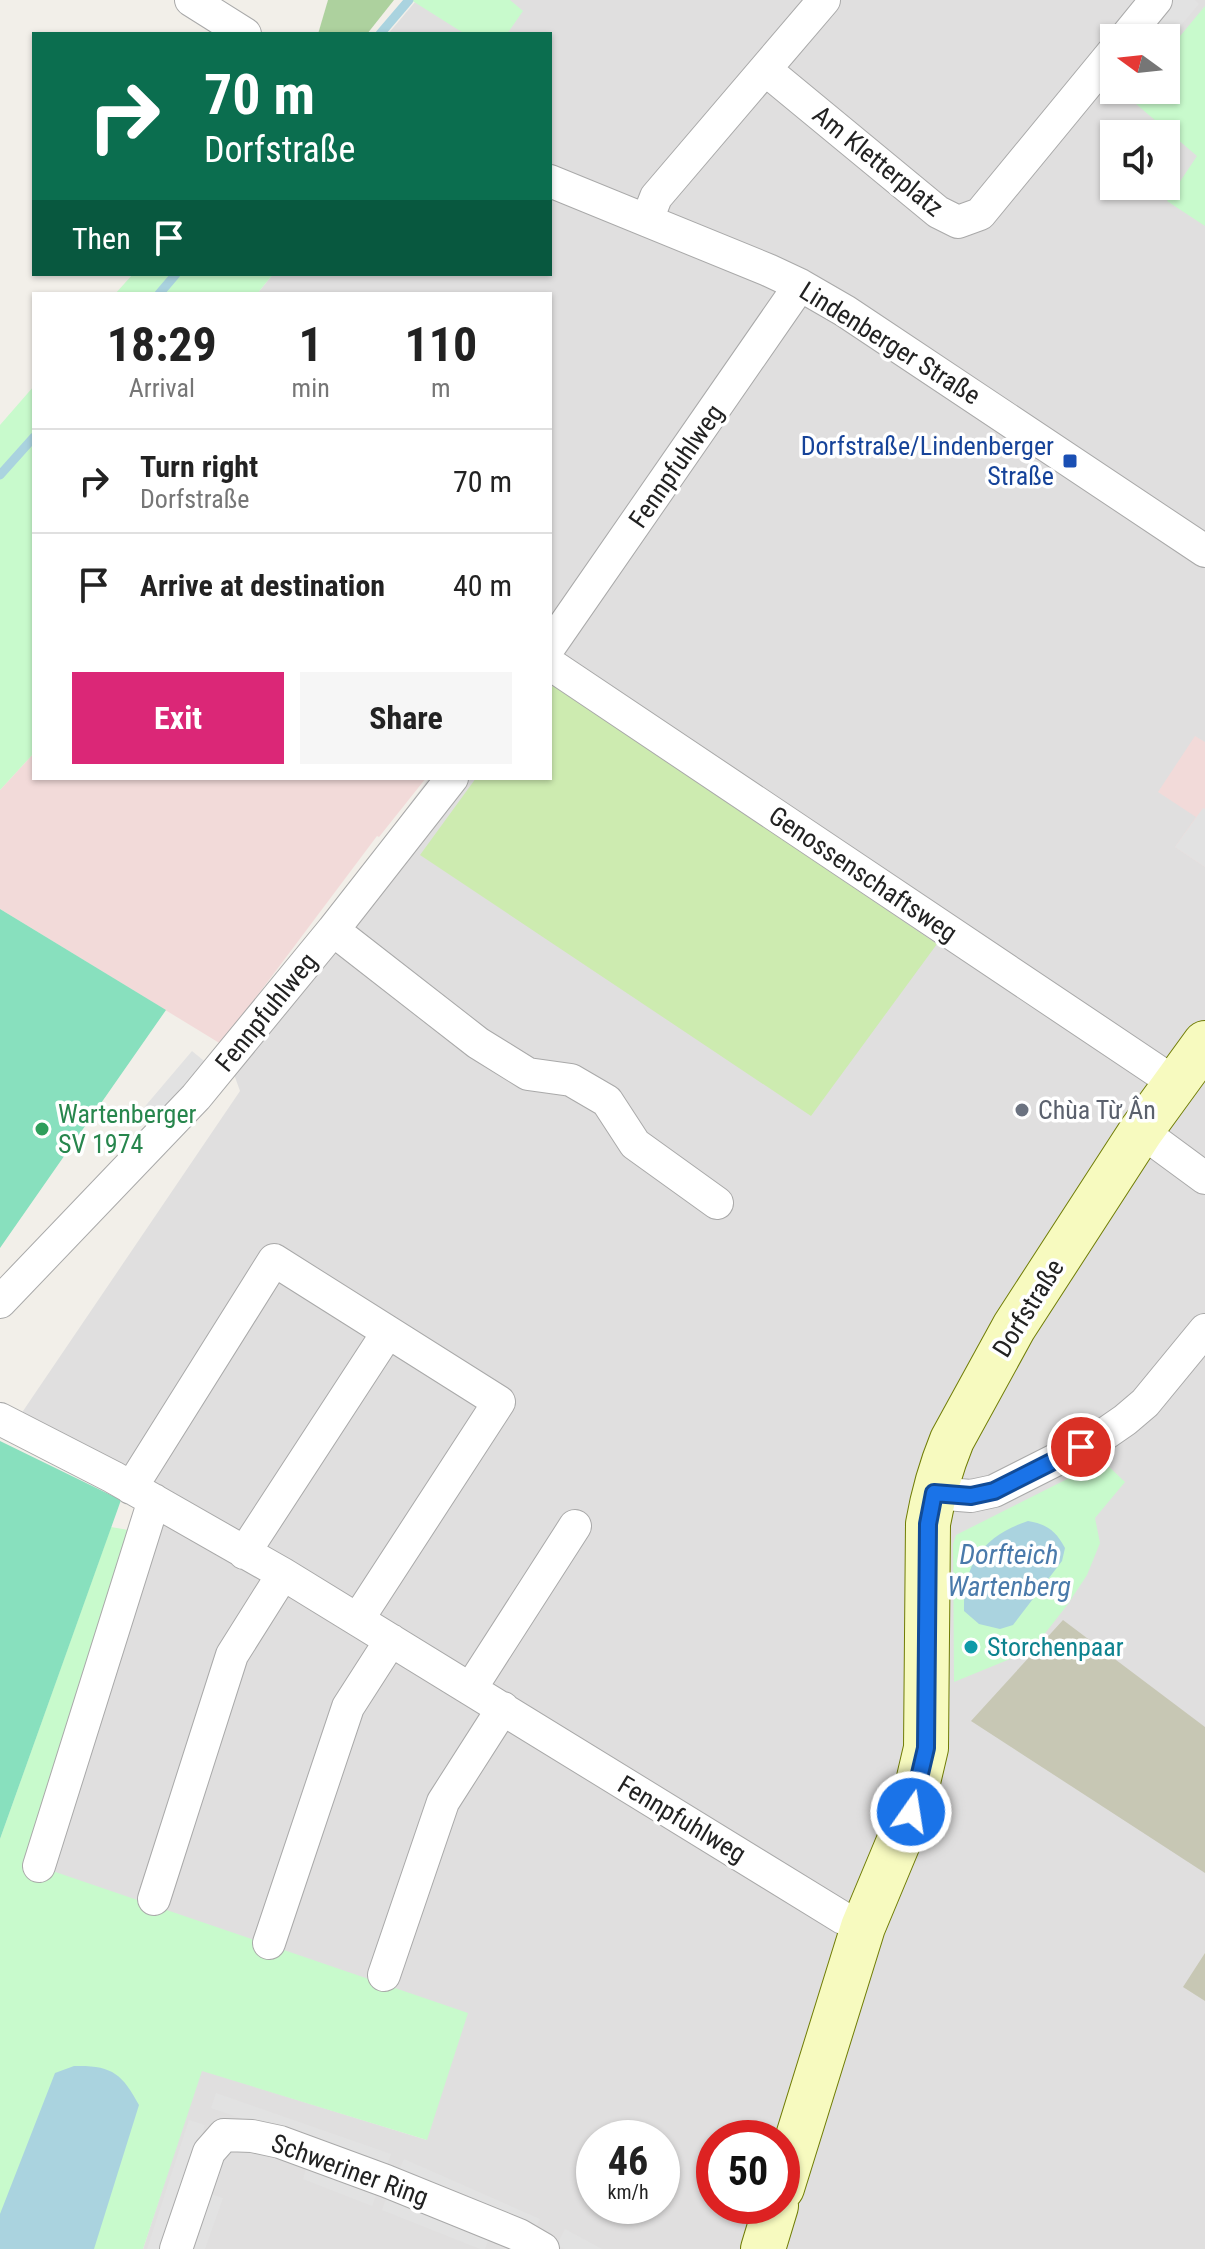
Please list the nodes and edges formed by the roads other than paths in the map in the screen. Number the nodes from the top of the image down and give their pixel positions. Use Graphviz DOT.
graph roads {
  1 [pos="191,0"];
  2 [pos="824,0"];
  3 [pos="1156,0"];
  4 [pos="1136,24"];
  5 [pos="242,32"];
  6 [pos="1100,68"];
  7 [pos="766,70"];
  8 [pos="552,182"];
  9 [pos="647,220"];
  10 [pos="800,285"];
  11 [pos="1205,551"];
  12 [pos="552,643"];
  13 [pos="552,665"];
  14 [pos="450,780"];
  15 [pos="333,930"];
  16 [pos="1205,1043"];
  17 [pos="1175,1083"];
  18 [pos="1141,1131"];
  19 [pos="1205,1178"];
  20 [pos="717,1203"];
  21 [pos="0,1302"];
  22 [pos="1205,1330"];
  23 [pos="388,1332"];
  24 [pos="0,1419"];
  25 [pos="934,1493"];
  26 [pos="142,1494"];
  27 [pos="575,1526"];
  28 [pos="244,1553"];
  29 [pos="283,1574"];
  30 [pos="358,1619"];
  31 [pos="391,1640"];
  32 [pos="471,1688"];
  33 [pos="503,1708"];
  34 [pos="39,1866"];
  35 [pos="154,1899"];
  36 [pos="863,1927"];
  37 [pos="269,1943"];
  38 [pos="384,1975"];
  39 [pos="800,2130"];
  40 [pos="771,2224"];
  41 [pos="176,2249"];
  42 [pos="543,2249"];
  43 [pos="763,2249"];
  1 -- 5 [label="street"];
  2 -- 7 [label="street"];
  3 -- 4 [label="street"];
  6 -- 7 [label="street, Am Kletterplatz"];
  7 -- 9 [label="street"];
  8 -- 9 [label="street, Lindenberger Straße"];
  9 -- 10 [label="street, Lindenberger Straße"];
  10 -- 11 [label="street, Lindenberger Straße"];
  10 -- 12 [label="street, Fennpfuhlweg"];
  13 -- 17 [label="street, Genossenschaftsweg"];
  14 -- 15 [label="street, Fennpfuhlweg"];
  15 -- 20 [label="street, Fennpfuhlweg"];
  15 -- 21 [label="street, Fennpfuhlweg"];
  16 -- 17 [label="main road, Dorfstraße"];
  17 -- 18 [label="main road, Dorfstraße"];
  18 -- 19 [label="street"];
  18 -- 25 [label="main road, Dorfstraße"];
  22 -- 25 [label="street"];
  23 -- 26 [label="street"];
  23 -- 28 [label="street"];
  23 -- 30 [label="street"];
  24 -- 26 [label="street, Fennpfuhlweg"];
  25 -- 36 [label="main road, Dorfstraße"];
  26 -- 28 [label="street, Fennpfuhlweg"];
  26 -- 34 [label="street"];
  27 -- 32 [label="street"];
  28 -- 29 [label="street, Fennpfuhlweg"];
  29 -- 30 [label="street, Fennpfuhlweg"];
  29 -- 35 [label="street"];
  30 -- 31 [label="street, Fennpfuhlweg"];
  31 -- 32 [label="street, Fennpfuhlweg"];
  31 -- 37 [label="street"];
  32 -- 33 [label="street, Fennpfuhlweg"];
  33 -- 36 [label="street, Fennpfuhlweg"];
  33 -- 38 [label="street"];
  36 -- 39 [label="main road, Dorfstraße"];
  40 -- 43 [label="main road"];
  41 -- 42 [label="street, Schweriner Ring"];
}
